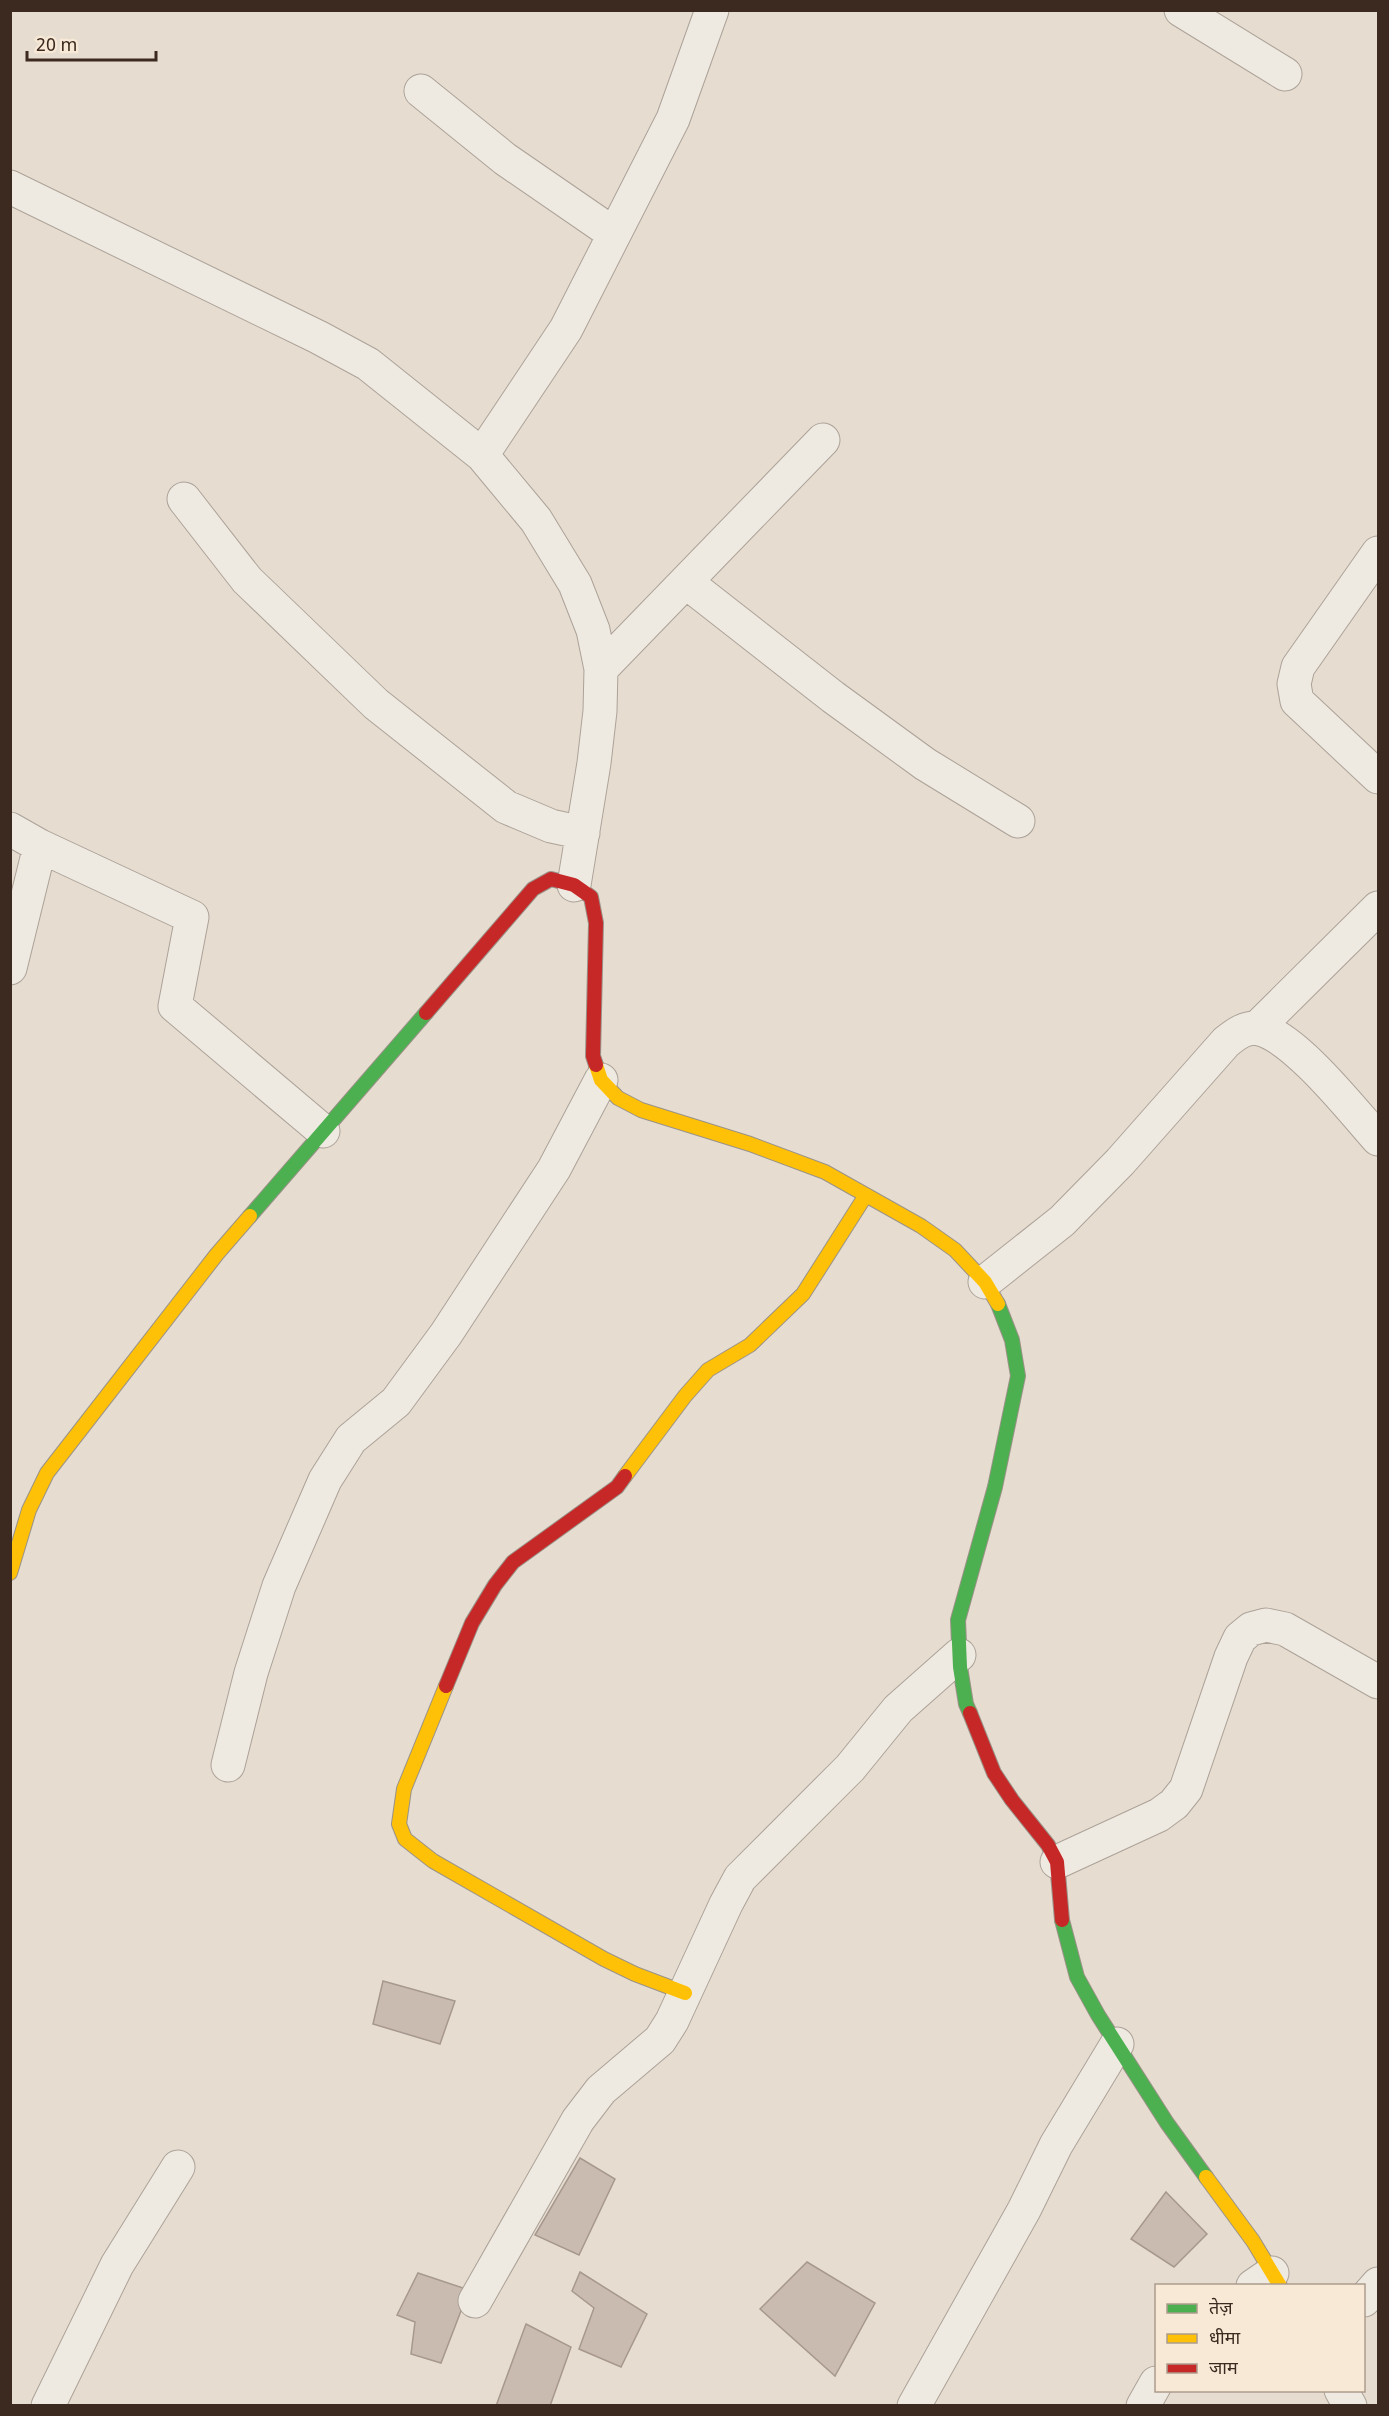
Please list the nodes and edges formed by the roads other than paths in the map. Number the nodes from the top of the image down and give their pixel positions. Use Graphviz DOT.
graph roads {
  1 [pos="712,10"];
  2 [pos="1181,10"];
  3 [pos="1285,74"];
  4 [pos="421,91"];
  5 [pos="10,187"];
  6 [pos="614,234"];
  7 [pos="823,440"];
  8 [pos="482,455"];
  9 [pos="184,499"];
  10 [pos="1378,553"];
  11 [pos="686,582"];
  12 [pos="601,669"];
  13 [pos="1378,777"];
  14 [pos="1018,821"];
  15 [pos="10,829"];
  16 [pos="583,833"];
  17 [pos="40,846"];
  18 [pos="574,885"];
  19 [pos="1378,908"];
  20 [pos="10,968"];
  21 [pos="1257,1028"];
  22 [pos="602,1080"];
  23 [pos="323,1131"];
  24 [pos="1378,1139"];
  25 [pos="866,1195"];
  26 [pos="985,1282"];
  27 [pos="10,1573"];
  28 [pos="959,1655"];
  29 [pos="1378,1682"];
  30 [pos="228,1765"];
  31 [pos="1057,1862"];
  32 [pos="686,1993"];
  33 [pos="1117,2044"];
  34 [pos="178,2167"];
  35 [pos="1268,2281"];
  36 [pos="1378,2284"];
  37 [pos="1365,2299"];
  38 [pos="475,2301"];
  39 [pos="1155,2385"];
  40 [pos="1342,2392"];
  41 [pos="48,2406"];
  42 [pos="914,2406"];
  43 [pos="1143,2406"];
  44 [pos="1350,2406"];
  1 -- 6 [label="street"];
  2 -- 3 [label="street"];
  4 -- 6 [label="street"];
  5 -- 8 [label="street"];
  6 -- 8 [label="street"];
  7 -- 11 [label="street"];
  8 -- 12 [label="street"];
  9 -- 16 [label="street"];
  10 -- 13 [label="street"];
  11 -- 12 [label="street"];
  11 -- 14 [label="street"];
  12 -- 16 [label="street"];
  15 -- 17 [label="street"];
  16 -- 18 [label="street"];
  17 -- 20 [label="street"];
  17 -- 23 [label="street"];
  18 -- 22 [label="street"];
  18 -- 23 [label="street"];
  19 -- 21 [label="street"];
  21 -- 24 [label="street"];
  21 -- 26 [label="street"];
  22 -- 25 [label="street"];
  22 -- 30 [label="street"];
  23 -- 27 [label="street"];
  25 -- 26 [label="street"];
  25 -- 32 [label="street"];
  26 -- 28 [label="street"];
  28 -- 31 [label="street"];
  28 -- 32 [label="street"];
  29 -- 31 [label="street"];
  31 -- 33 [label="street"];
  32 -- 38 [label="street"];
  33 -- 35 [label="street"];
  33 -- 42 [label="street"];
  34 -- 41 [label="street"];
  36 -- 37 [label="street"];
  39 -- 43 [label="street"];
  40 -- 44 [label="street"];
}
